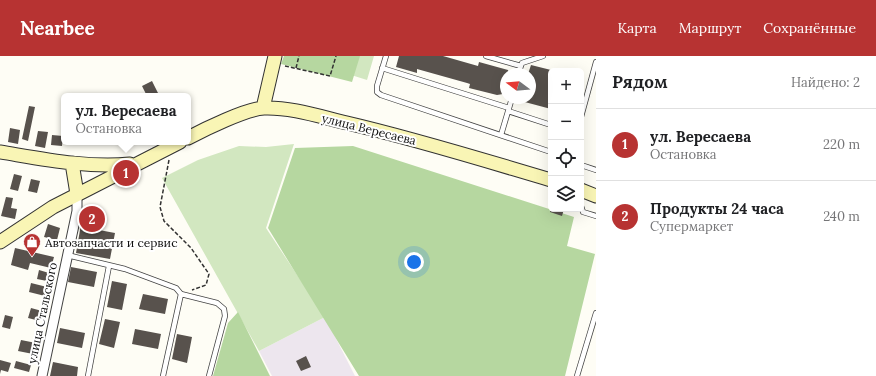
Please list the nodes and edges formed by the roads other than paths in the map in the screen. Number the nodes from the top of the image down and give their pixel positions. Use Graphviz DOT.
graph roads {
  1 [pos="386,56"];
  2 [pos="486,56"];
  3 [pos="543,56"];
  4 [pos="274,59"];
  5 [pos="596,62"];
  6 [pos="520,66"];
  7 [pos="382,68"];
  8 [pos="510,104"];
  9 [pos="584,106"];
  10 [pos="263,108"];
  11 [pos="508,109"];
  12 [pos="548,123"];
  13 [pos="501,135"];
  14 [pos="191,137"];
  15 [pos="174,145"];
  16 [pos="548,151"];
  17 [pos="0,152"];
  18 [pos="72,163"];
  19 [pos="136,164"];
  20 [pos="584,166"];
  21 [pos="596,170"];
  22 [pos="548,179"];
  23 [pos="584,191"];
  24 [pos="77,194"];
  25 [pos="596,196"];
  26 [pos="583,212"];
  27 [pos="596,216"];
  28 [pos="0,242"];
  29 [pos="66,255"];
  30 [pos="109,266"];
  31 [pos="181,294"];
  32 [pos="596,313"];
  33 [pos="42,376"];
  34 [pos="88,376"];
  35 [pos="163,376"];
  36 [pos="209,376"];
  37 [pos="577,376"];
  1 -- 7 [label="lane"];
  2 -- 6 [label="lane"];
  3 -- 6 [label="lane"];
  4 -- 10 [label="main road"];
  5 -- 9 [label="lane"];
  7 -- 11 [label="lane"];
  7 -- 13 [label="lane"];
  8 -- 11 [label="lane"];
  10 -- 14 [label="main road, улица Вересаева"];
  10 -- 22 [label="main road, улица Вересаева"];
  11 -- 12 [label="lane"];
  11 -- 13 [label="lane"];
  13 -- 16 [label="lane"];
  15 -- 19 [label="main road"];
  17 -- 18 [label="main road"];
  18 -- 19 [label="main road"];
  18 -- 24 [label="main road"];
  19 -- 24 [label="main road"];
  20 -- 21 [label="lane"];
  23 -- 25 [label="main road"];
  24 -- 28 [label="main road"];
  24 -- 29 [label="street, улица Стальского"];
  26 -- 27 [label="lane"];
  29 -- 30 [label="lane, улица Стальского"];
  29 -- 33 [label="street, улица Стальского"];
  30 -- 31 [label="lane, улица Стальского"];
  30 -- 34 [label="lane"];
  31 -- 35 [label="lane"];
  31 -- 36 [label="lane, улица Стальского"];
  32 -- 37 [label="lane"];
}
